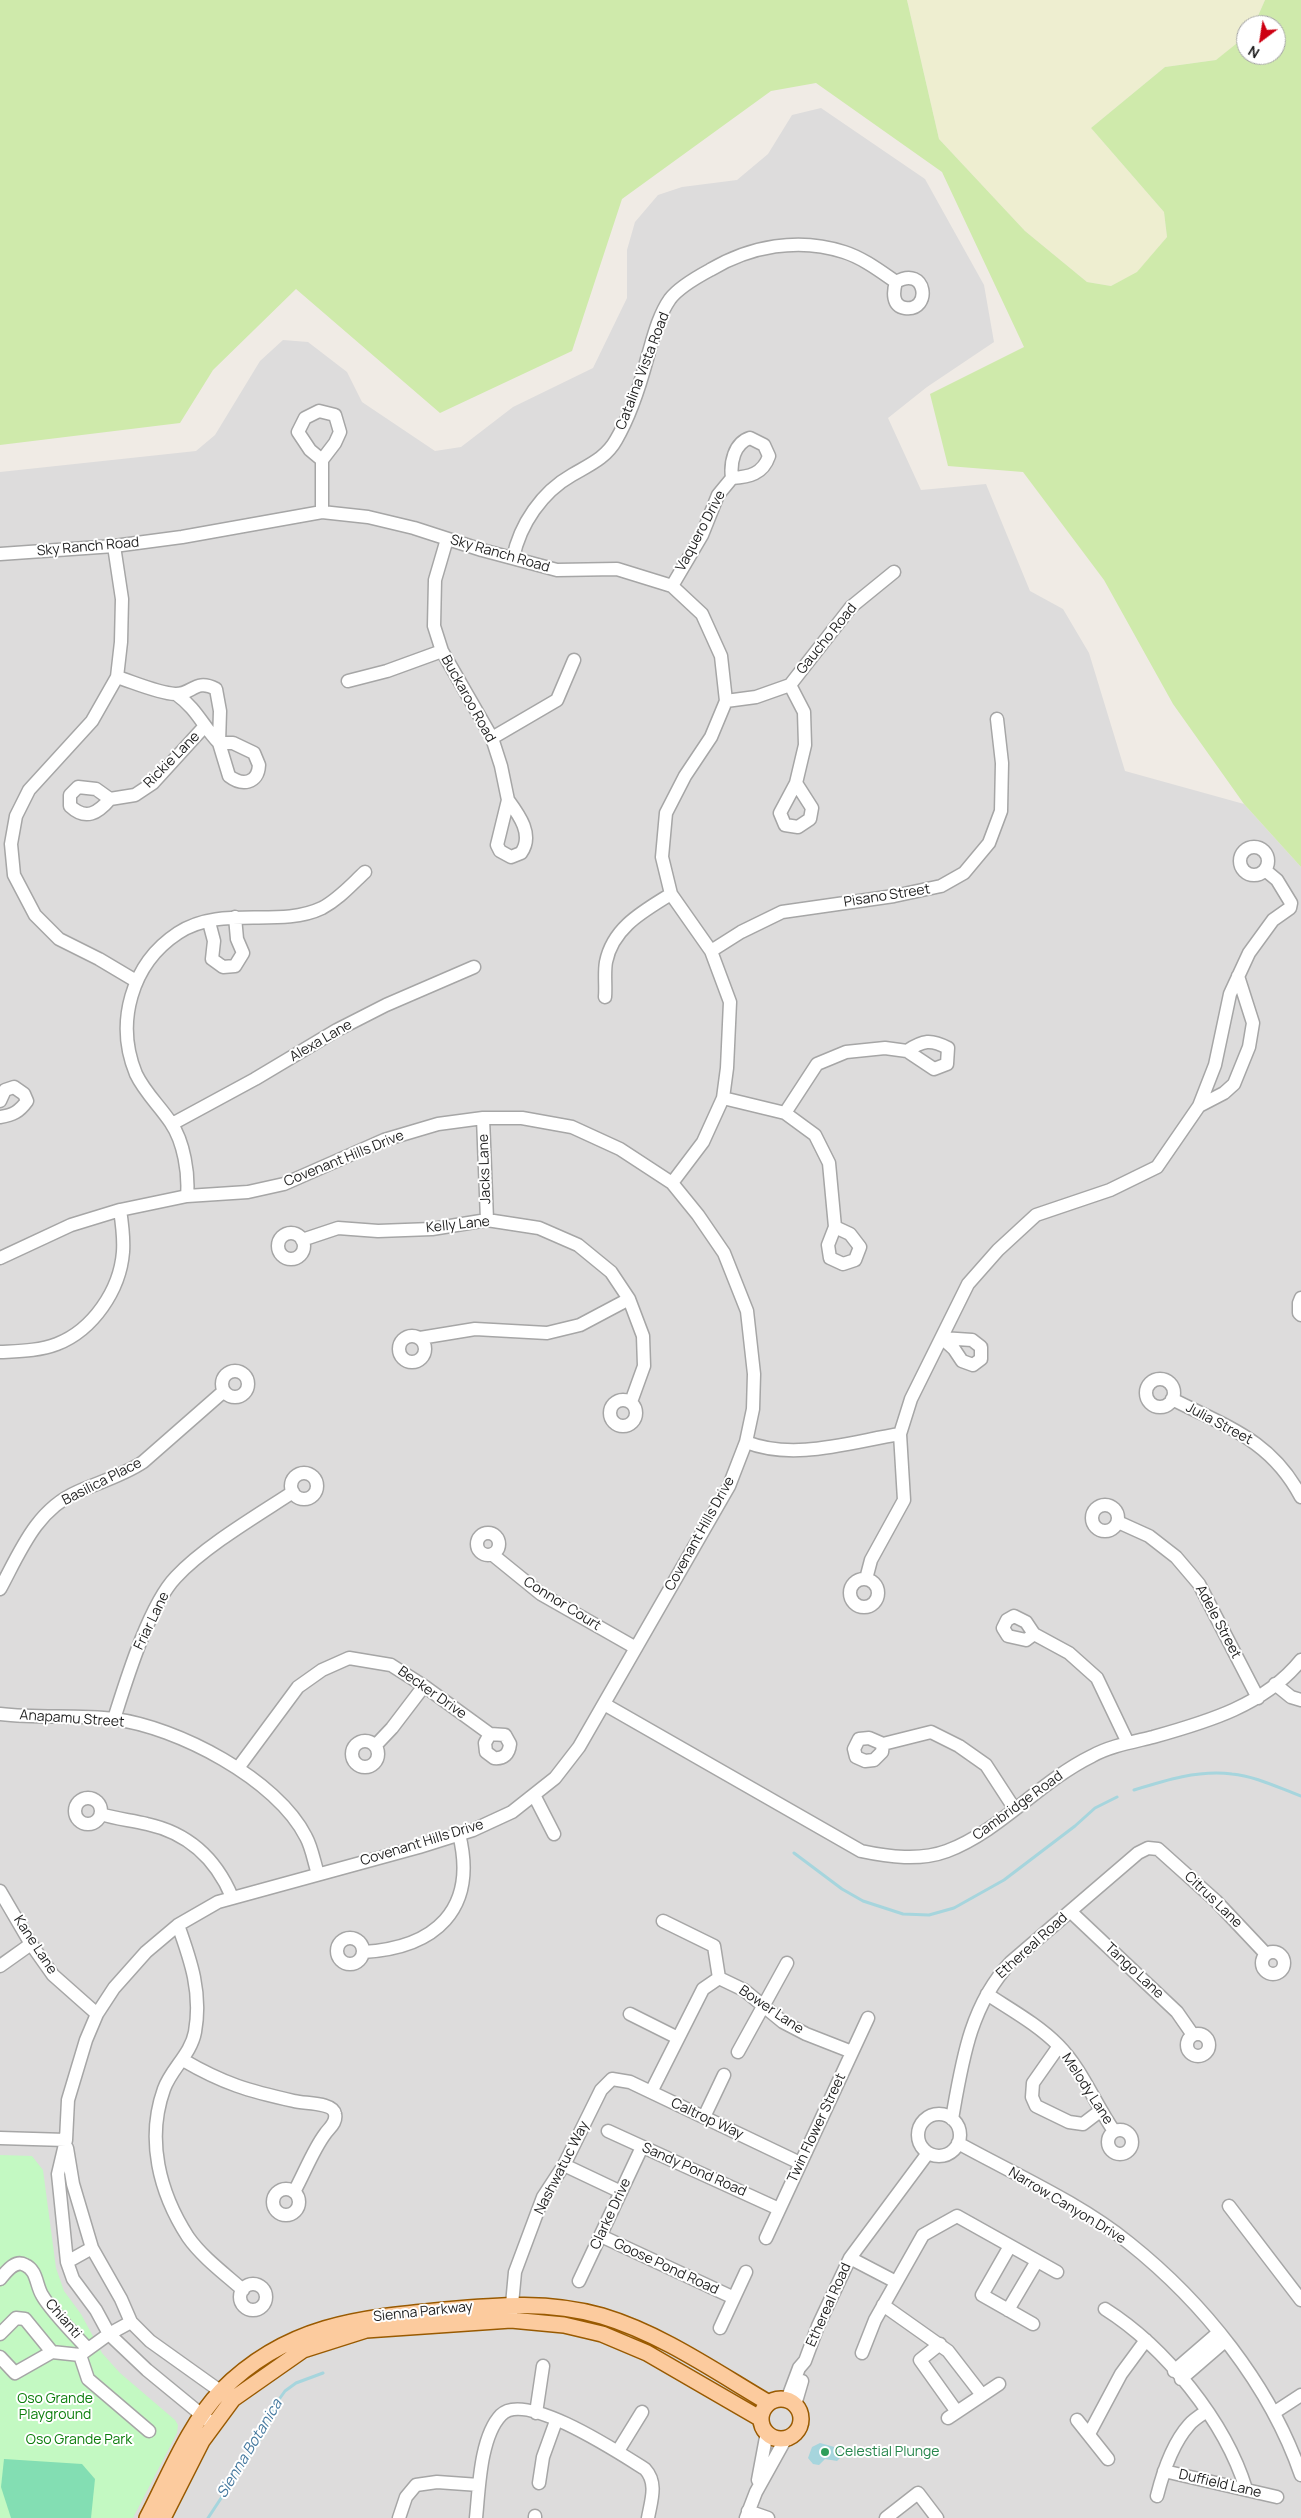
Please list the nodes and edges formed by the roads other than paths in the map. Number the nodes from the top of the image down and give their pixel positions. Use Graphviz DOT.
graph roads {
  1 [pos="896,282"];
  2 [pos="322,460"];
  3 [pos="732,478"];
  4 [pos="322,512"];
  5 [pos="447,539"];
  6 [pos="114,546"];
  7 [pos="0,554"];
  8 [pos="513,558"];
  9 [pos="894,572"];
  10 [pos="672,586"];
  11 [pos="442,651"];
  12 [pos="574,660"];
  13 [pos="117,677"];
  14 [pos="348,681"];
  15 [pos="790,685"];
  16 [pos="176,694"];
  17 [pos="726,701"];
  18 [pos="997,719"];
  19 [pos="204,727"];
  20 [pos="492,738"];
  21 [pos="796,783"];
  22 [pos="110,799"];
  23 [pos="508,800"];
  24 [pos="6,844"];
  25 [pos="1265,870"];
  26 [pos="366,872"];
  27 [pos="671,894"];
  28 [pos="235,917"];
  29 [pos="209,922"];
  30 [pos="711,951"];
  31 [pos="474,967"];
  32 [pos="1238,976"];
  33 [pos="136,981"];
  34 [pos="605,997"];
  35 [pos="907,1051"];
  36 [pos="723,1098"];
  37 [pos="0,1101"];
  38 [pos="1199,1106"];
  39 [pos="785,1113"];
  40 [pos="0,1117"];
  41 [pos="483,1118"];
  42 [pos="172,1124"];
  43 [pos="672,1183"];
  44 [pos="188,1196"];
  45 [pos="120,1210"];
  46 [pos="487,1220"];
  47 [pos="835,1227"];
  48 [pos="302,1240"];
  49 [pos="0,1258"];
  50 [pos="1301,1298"];
  51 [pos="629,1299"];
  52 [pos="1301,1315"];
  53 [pos="420,1338"];
  54 [pos="0,1352"];
  55 [pos="224,1391"];
  56 [pos="1172,1399"];
  57 [pos="631,1402"];
  58 [pos="900,1434"];
  59 [pos="746,1442"];
  60 [pos="293,1492"];
  61 [pos="1301,1498"];
  62 [pos="1118,1522"];
  63 [pos="493,1555"];
  64 [pos="866,1579"];
  65 [pos="0,1588"];
  66 [pos="1034,1634"];
  67 [pos="636,1648"];
  68 [pos="1301,1660"];
  69 [pos="1275,1684"];
  70 [pos="424,1686"];
  71 [pos="1258,1698"];
  72 [pos="1301,1700"];
  73 [pos="604,1704"];
  74 [pos="0,1714"];
  75 [pos="114,1719"];
  76 [pos="490,1734"];
  77 [pos="1128,1743"];
  78 [pos="883,1744"];
  79 [pos="375,1746"];
  80 [pos="238,1768"];
  81 [pos="534,1795"];
  82 [pos="1014,1808"];
  83 [pos="101,1814"];
  84 [pos="459,1834"];
  85 [pos="554,1834"];
  86 [pos="1158,1849"];
  87 [pos="318,1874"];
  88 [pos="0,1891"];
  89 [pos="232,1897"];
  90 [pos="1071,1912"];
  91 [pos="662,1921"];
  92 [pos="178,1925"];
  93 [pos="31,1944"];
  94 [pos="363,1952"];
  95 [pos="1266,1954"];
  96 [pos="787,1963"];
  97 [pos="0,1966"];
  98 [pos="719,1978"];
  99 [pos="987,1994"];
  100 [pos="763,2007"];
  101 [pos="97,2014"];
  102 [pos="630,2014"];
  103 [pos="868,2018"];
  104 [pos="1193,2035"];
  105 [pos="678,2038"];
  106 [pos="1059,2046"];
  107 [pos="738,2052"];
  108 [pos="852,2052"];
  109 [pos="183,2060"];
  110 [pos="724,2074"];
  111 [pos="612,2079"];
  112 [pos="957,2086"];
  113 [pos="651,2092"];
  114 [pos="1100,2111"];
  115 [pos="940,2114"];
  116 [pos="704,2117"];
  117 [pos="952,2119"];
  118 [pos="608,2131"];
  119 [pos="1114,2132"];
  120 [pos="0,2138"];
  121 [pos="66,2140"];
  122 [pos="958,2143"];
  123 [pos="642,2147"];
  124 [pos="928,2153"];
  125 [pos="800,2163"];
  126 [pos="564,2165"];
  127 [pos="294,2192"];
  128 [pos="621,2192"];
  129 [pos="1229,2206"];
  130 [pos="779,2209"];
  131 [pos="600,2236"];
  132 [pos="766,2238"];
  133 [pos="1010,2246"];
  134 [pos="92,2248"];
  135 [pos="850,2258"];
  136 [pos="1037,2261"];
  137 [pos="67,2262"];
  138 [pos="746,2272"];
  139 [pos="1057,2272"];
  140 [pos="0,2279"];
  141 [pos="579,2282"];
  142 [pos="896,2282"];
  143 [pos="243,2290"];
  144 [pos="732,2297"];
  145 [pos="1301,2300"];
  146 [pos="510,2304"];
  147 [pos="883,2306"];
  148 [pos="1105,2309"];
  149 [pos="1008,2310"];
  150 [pos="511,2320"];
  151 [pos="131,2322"];
  152 [pos="1033,2324"];
  153 [pos="720,2328"];
  154 [pos="0,2334"];
  155 [pos="109,2334"];
  156 [pos="1221,2337"];
  157 [pos="1146,2340"];
  158 [pos="940,2344"];
  159 [pos="52,2352"];
  160 [pos="84,2352"];
  161 [pos="862,2353"];
  162 [pos="0,2357"];
  163 [pos="544,2366"];
  164 [pos="1177,2375"];
  165 [pos="999,2384"];
  166 [pos="227,2395"];
  167 [pos="1301,2395"];
  168 [pos="982,2396"];
  169 [pos="769,2403"];
  170 [pos="791,2403"];
  171 [pos="1207,2411"];
  172 [pos="642,2412"];
  173 [pos="1275,2412"];
  174 [pos="536,2413"];
  175 [pos="208,2420"];
  176 [pos="1077,2420"];
  177 [pos="556,2421"];
  178 [pos="764,2425"];
  179 [pos="149,2431"];
  180 [pos="1090,2434"];
  181 [pos="786,2438"];
  182 [pos="618,2451"];
  183 [pos="1108,2459"];
  184 [pos="1164,2471"];
  185 [pos="1301,2475"];
  186 [pos="539,2483"];
  187 [pos="479,2485"];
  188 [pos="1246,2489"];
  189 [pos="756,2492"];
  190 [pos="1157,2496"];
  191 [pos="1277,2497"];
  192 [pos="747,2514"];
  193 [pos="147,2518"];
  194 [pos="163,2518"];
  195 [pos="399,2518"];
  196 [pos="476,2518"];
  197 [pos="648,2518"];
  198 [pos="768,2518"];
  199 [pos="886,2518"];
  200 [pos="937,2518"];
  1 -- 8 [label="street, Catalina Vista Road"];
  2 -- 4 [label="street"];
  3 -- 10 [label="street, Vaquero Drive"];
  4 -- 5 [label="street, Sky Ranch Road"];
  4 -- 6 [label="street, Sky Ranch Road"];
  5 -- 8 [label="street, Sky Ranch Road"];
  5 -- 11 [label="street, Buckaroo Road"];
  6 -- 7 [label="street, Sky Ranch Road"];
  6 -- 13 [label="street"];
  8 -- 10 [label="street, Sky Ranch Road"];
  9 -- 15 [label="street, Gaucho Road"];
  10 -- 17 [label="street, Sky Ranch Road"];
  11 -- 14 [label="street"];
  11 -- 20 [label="street, Buckaroo Road"];
  12 -- 20 [label="street"];
  13 -- 16 [label="street"];
  13 -- 24 [label="street"];
  15 -- 17 [label="street, Gaucho Road"];
  15 -- 21 [label="street"];
  16 -- 19 [label="street"];
  16 -- 19 [label="street"];
  17 -- 27 [label="street, Sky Ranch Road"];
  18 -- 30 [label="street, Pisano Street"];
  19 -- 22 [label="street, Rickie Lane"];
  20 -- 23 [label="street, Buckaroo Road"];
  24 -- 33 [label="street"];
  25 -- 32 [label="street"];
  26 -- 28 [label="street"];
  27 -- 30 [label="street, Sky Ranch Road"];
  27 -- 34 [label="street"];
  28 -- 29 [label="street"];
  28 -- 29 [label="street"];
  29 -- 33 [label="street"];
  30 -- 36 [label="street, Sky Ranch Road"];
  31 -- 42 [label="street, Alexa Lane"];
  32 -- 38 [label="street"];
  32 -- 38 [label="street"];
  33 -- 42 [label="street"];
  35 -- 39 [label="street"];
  36 -- 39 [label="street"];
  36 -- 43 [label="street, Sky Ranch Road"];
  37 -- 40 [label="street"];
  38 -- 58 [label="street"];
  39 -- 47 [label="street"];
  41 -- 43 [label="street, Covenant Hills Drive"];
  41 -- 44 [label="street, Covenant Hills Drive"];
  41 -- 46 [label="street, Jacks Lane"];
  42 -- 44 [label="street"];
  43 -- 59 [label="street, Covenant Hills Drive"];
  44 -- 45 [label="street, Covenant Hills Drive"];
  45 -- 49 [label="street, Covenant Hills Drive"];
  45 -- 54 [label="street"];
  46 -- 48 [label="street, Kelly Lane"];
  46 -- 51 [label="street, Kelly Lane"];
  50 -- 52 [label="street"];
  51 -- 53 [label="street"];
  51 -- 57 [label="street, Kelly Lane"];
  55 -- 65 [label="street, Basilica Place"];
  56 -- 61 [label="street, Julia Street"];
  58 -- 59 [label="street"];
  58 -- 64 [label="street"];
  59 -- 67 [label="street, Covenant Hills Drive"];
  60 -- 75 [label="street, Friar Lane"];
  62 -- 71 [label="street, Adele Street"];
  63 -- 67 [label="street, Connor Court"];
  66 -- 77 [label="street"];
  67 -- 73 [label="street, Covenant Hills Drive"];
  68 -- 69 [label="street, Cambridge Road"];
  69 -- 71 [label="street, Cambridge Road"];
  69 -- 72 [label="street"];
  70 -- 76 [label="street, Becker Drive"];
  70 -- 79 [label="street"];
  70 -- 80 [label="street, Becker Drive"];
  71 -- 77 [label="street, Cambridge Road"];
  73 -- 81 [label="street, Covenant Hills Drive"];
  73 -- 82 [label="street, Cambridge Road"];
  74 -- 75 [label="street, Anapamu Street"];
  75 -- 80 [label="street, Anapamu Street"];
  77 -- 82 [label="street, Cambridge Road"];
  78 -- 82 [label="street"];
  80 -- 87 [label="street, Anapamu Street"];
  81 -- 84 [label="street, Covenant Hills Drive"];
  81 -- 85 [label="street"];
  83 -- 89 [label="street"];
  84 -- 87 [label="street, Covenant Hills Drive"];
  84 -- 94 [label="street"];
  86 -- 90 [label="street, Ethereal Road"];
  86 -- 95 [label="street, Citrus Lane"];
  87 -- 89 [label="street, Covenant Hills Drive"];
  88 -- 93 [label="street, Kane Lane"];
  89 -- 92 [label="street, Covenant Hills Drive"];
  90 -- 99 [label="street, Ethereal Road"];
  90 -- 104 [label="street, Tango Lane"];
  91 -- 98 [label="street"];
  92 -- 101 [label="street, Covenant Hills Drive"];
  92 -- 109 [label="street"];
  93 -- 97 [label="street"];
  93 -- 101 [label="street, Kane Lane"];
  96 -- 100 [label="street"];
  98 -- 100 [label="street, Bower Lane"];
  98 -- 105 [label="street"];
  99 -- 106 [label="street, Melody Lane"];
  99 -- 112 [label="street, Ethereal Road"];
  100 -- 107 [label="street"];
  100 -- 108 [label="street, Bower Lane"];
  101 -- 121 [label="street, Covenant Hills Drive"];
  102 -- 105 [label="street"];
  103 -- 108 [label="street, Twin Flower Street"];
  105 -- 113 [label="street"];
  106 -- 114 [label="street, Melody Lane"];
  106 -- 114 [label="street"];
  108 -- 125 [label="street, Twin Flower Street"];
  109 -- 127 [label="street"];
  109 -- 143 [label="street"];
  110 -- 116 [label="street"];
  111 -- 113 [label="street, Caltrop Way"];
  111 -- 126 [label="street, Nashwatuc Way"];
  112 -- 115 [label="street, Ethereal Road"];
  112 -- 117 [label="street, Ethereal Road"];
  113 -- 116 [label="street, Caltrop Way"];
  114 -- 119 [label="street, Melody Lane"];
  115 -- 117 [label="street"];
  115 -- 124 [label="street"];
  116 -- 125 [label="street, Caltrop Way"];
  117 -- 122 [label="street"];
  118 -- 123 [label="street, Sandy Pond Road"];
  120 -- 121 [label="street"];
  121 -- 134 [label="street, Covenant Hills Drive"];
  121 -- 137 [label="street, Covenant Hills Drive"];
  122 -- 124 [label="street"];
  122 -- 156 [label="street, Narrow Canyon Drive"];
  123 -- 128 [label="street, Clarke Drive"];
  123 -- 130 [label="street, Sandy Pond Road"];
  124 -- 135 [label="street, Ethereal Road"];
  125 -- 130 [label="street, Twin Flower Street"];
  126 -- 128 [label="street"];
  126 -- 146 [label="street, Nashwatuc Way"];
  128 -- 131 [label="street, Clarke Drive"];
  129 -- 145 [label="street"];
  130 -- 132 [label="street, Twin Flower Street"];
  131 -- 141 [label="street, Clarke Drive"];
  131 -- 144 [label="street, Goose Pond Road"];
  133 -- 136 [label="street"];
  133 -- 142 [label="street"];
  133 -- 149 [label="street"];
  134 -- 137 [label="street"];
  134 -- 151 [label="street, Covenant Hills Drive"];
  135 -- 142 [label="street"];
  135 -- 170 [label="street, Ethereal Road"];
  136 -- 139 [label="street"];
  136 -- 149 [label="street"];
  137 -- 155 [label="street, Covenant Hills Drive"];
  138 -- 144 [label="street"];
  140 -- 160 [label="street, Chianti"];
  142 -- 147 [label="street"];
  144 -- 153 [label="street"];
  146 -- 150 [label="street, Nashwatuc Way"];
  146 -- 166 [label="main road, Sienna Parkway"];
  146 -- 169 [label="main road, Sienna Parkway"];
  147 -- 158 [label="street"];
  147 -- 161 [label="street"];
  148 -- 157 [label="street"];
  149 -- 152 [label="street"];
  150 -- 166 [label="main road, Sienna Parkway"];
  150 -- 178 [label="main road, Sienna Parkway"];
  151 -- 155 [label="street, Chianti"];
  151 -- 166 [label="street, Covenant Hills Drive"];
  154 -- 159 [label="street, Chianti"];
  155 -- 160 [label="street, Chianti"];
  155 -- 175 [label="street, Covenant Hills Drive"];
  156 -- 164 [label="street"];
  156 -- 173 [label="street, Narrow Canyon Drive"];
  157 -- 164 [label="street"];
  157 -- 180 [label="street"];
  158 -- 168 [label="street"];
  158 -- 168 [label="street"];
  159 -- 160 [label="street, Chianti"];
  159 -- 162 [label="street"];
  160 -- 179 [label="street"];
  163 -- 174 [label="street"];
  164 -- 171 [label="street"];
  165 -- 168 [label="street"];
  166 -- 175 [label="main road, Sienna Parkway"];
  167 -- 173 [label="street"];
  169 -- 170 [label="main road"];
  169 -- 178 [label="main road, Ethereal Road"];
  170 -- 181 [label="main road, Ethereal Road"];
  171 -- 184 [label="street"];
  171 -- 188 [label="street"];
  172 -- 182 [label="street"];
  173 -- 185 [label="street, Narrow Canyon Drive"];
  174 -- 177 [label="street"];
  174 -- 187 [label="street"];
  175 -- 193 [label="main road, Sienna Parkway"];
  175 -- 194 [label="main road, Sienna Parkway"];
  176 -- 180 [label="street"];
  177 -- 182 [label="street"];
  177 -- 186 [label="street"];
  178 -- 181 [label="main road"];
  178 -- 189 [label="street, Ethereal Road"];
  180 -- 183 [label="street"];
  181 -- 189 [label="street, Ethereal Road"];
  182 -- 197 [label="street"];
  184 -- 188 [label="street, Duffield Lane"];
  184 -- 190 [label="street"];
  187 -- 195 [label="street"];
  187 -- 196 [label="street"];
  188 -- 191 [label="street, Duffield Lane"];
  189 -- 192 [label="street, Ethereal Road"];
  192 -- 198 [label="street"];
  199 -- 200 [label="street"];
}
